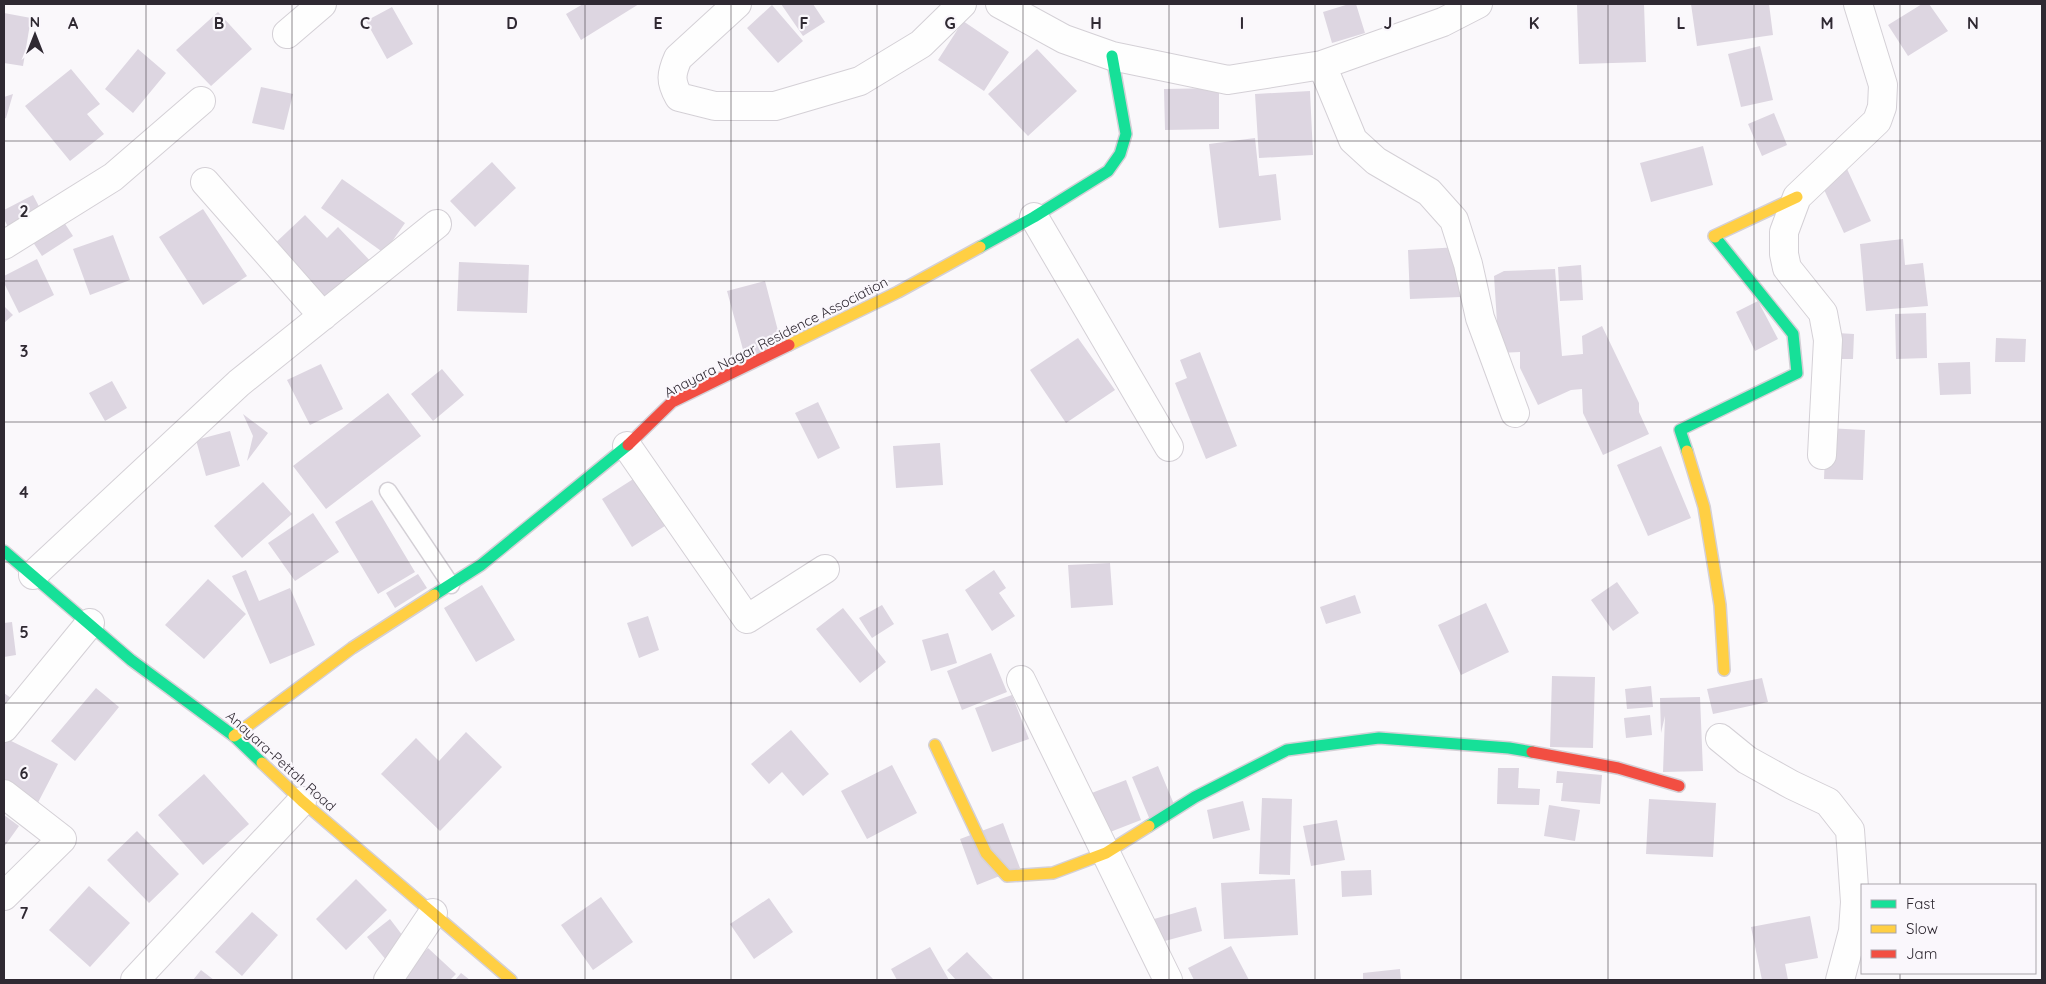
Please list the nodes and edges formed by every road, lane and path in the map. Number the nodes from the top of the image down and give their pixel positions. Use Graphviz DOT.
graph roads {
  1 [pos="322,4"];
  2 [pos="737,4"];
  3 [pos="962,4"];
  4 [pos="1000,4"];
  5 [pos="1478,4"];
  6 [pos="1858,4"];
  7 [pos="287,34"];
  8 [pos="1112,56"];
  9 [pos="1322,65"];
  10 [pos="201,101"];
  11 [pos="205,182"];
  12 [pos="1797,197"];
  13 [pos="1034,217"];
  14 [pos="438,224"];
  15 [pos="4,245"];
  16 [pos="323,316"];
  17 [pos="1515,413"];
  18 [pos="627,446"];
  19 [pos="1170,448"];
  20 [pos="1822,455"];
  21 [pos="388,491"];
  22 [pos="4,551"];
  23 [pos="825,569"];
  24 [pos="32,575"];
  25 [pos="451,585"];
  26 [pos="90,622"];
  27 [pos="1724,670"];
  28 [pos="1021,680"];
  29 [pos="4,728"];
  30 [pos="234,736"];
  31 [pos="1720,738"];
  32 [pos="935,745"];
  33 [pos="1679,786"];
  34 [pos="4,794"];
  35 [pos="302,801"];
  36 [pos="1106,853"];
  37 [pos="4,896"];
  38 [pos="433,913"];
  39 [pos="135,980"];
  40 [pos="388,980"];
  41 [pos="511,980"];
  42 [pos="1168,980"];
  43 [pos="1840,980"];
  1 -- 7 [label="street"];
  2 -- 3 [label="street"];
  4 -- 8 [label="street"];
  5 -- 9 [label="street"];
  6 -- 12 [label="street"];
  8 -- 9 [label="street"];
  8 -- 13 [label="street, Anayara Nagar Residence Association"];
  9 -- 17 [label="street"];
  10 -- 15 [label="street"];
  11 -- 16 [label="street"];
  12 -- 20 [label="street"];
  12 -- 27 [label="street"];
  13 -- 18 [label="street, Anayara Nagar Residence Association"];
  13 -- 19 [label="street"];
  14 -- 16 [label="street"];
  16 -- 24 [label="street"];
  18 -- 23 [label="street"];
  18 -- 25 [label="street, Anayara Nagar Residence Association"];
  21 -- 25 [label="lane"];
  22 -- 24 [label="street, Anayara-Pettah Road"];
  24 -- 26 [label="street, Anayara-Pettah Road"];
  25 -- 30 [label="street, Anayara Nagar Residence Association"];
  26 -- 29 [label="street"];
  26 -- 30 [label="street, Anayara-Pettah Road"];
  28 -- 36 [label="street"];
  30 -- 35 [label="street, Anayara-Pettah Road"];
  31 -- 43 [label="street"];
  32 -- 36 [label="street"];
  33 -- 36 [label="street"];
  34 -- 37 [label="street"];
  35 -- 38 [label="street, Anayara-Pettah Road"];
  35 -- 39 [label="street"];
  36 -- 42 [label="street"];
  38 -- 40 [label="street"];
  38 -- 41 [label="street, Anayara-Pettah Road"];
}
